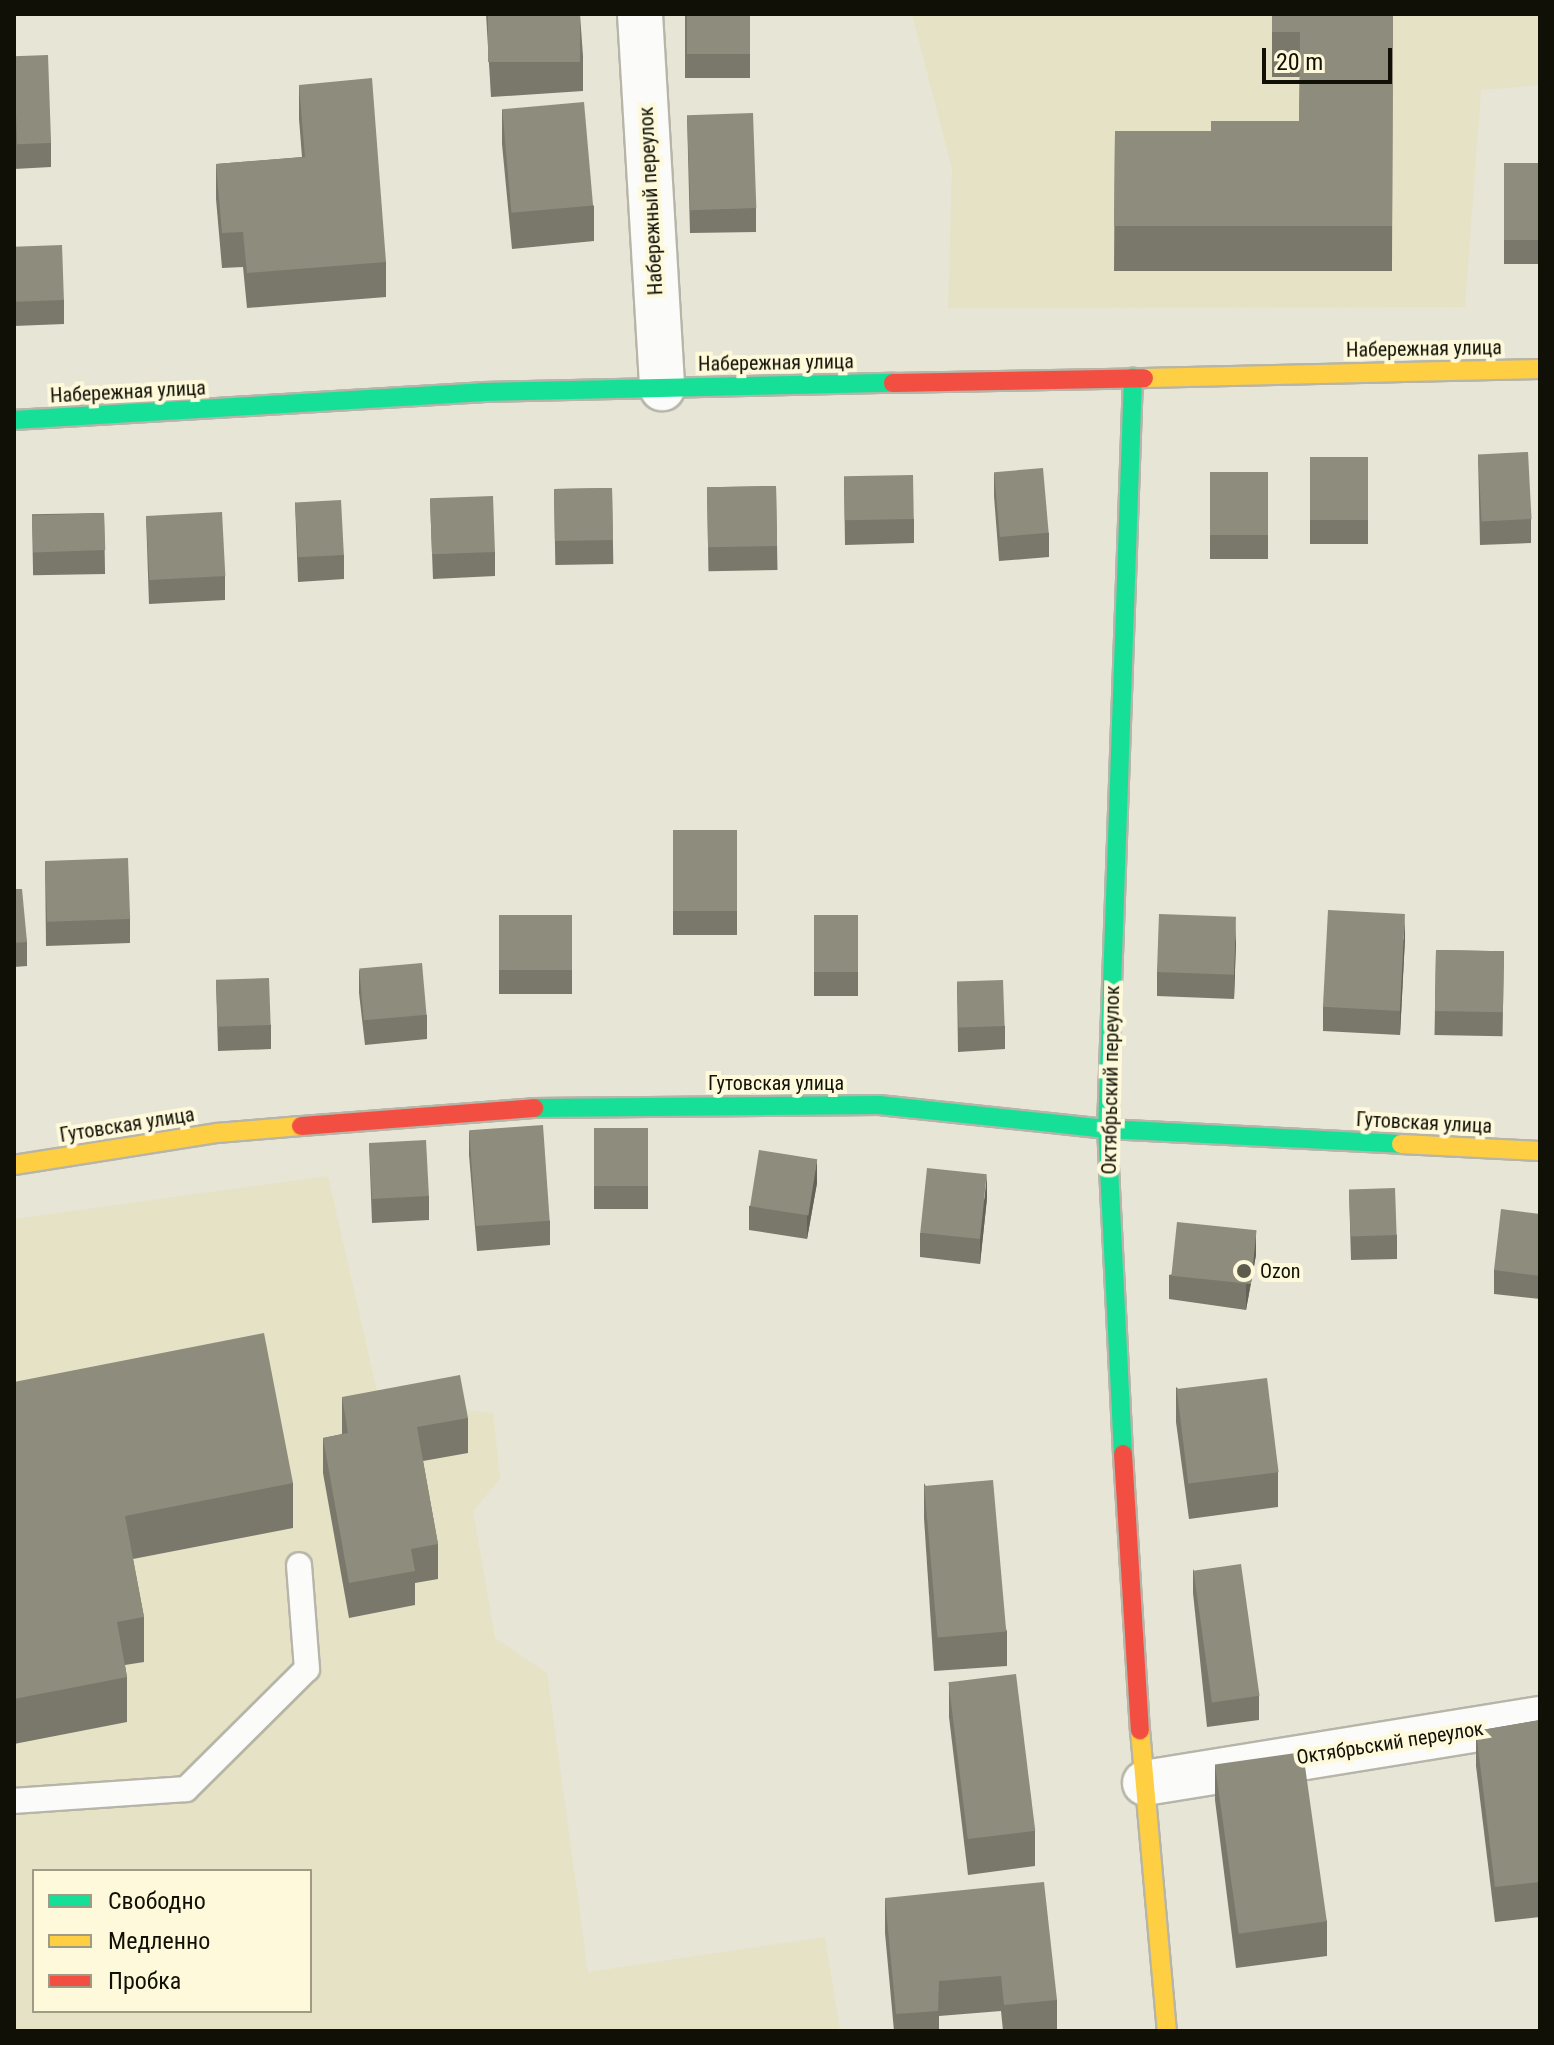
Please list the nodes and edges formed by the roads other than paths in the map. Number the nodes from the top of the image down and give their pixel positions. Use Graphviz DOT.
graph roads {
  1 [pos="640,14"];
  2 [pos="1540,369"];
  3 [pos="1133,377"];
  4 [pos="662,388"];
  5 [pos="14,420"];
  6 [pos="1107,1129"];
  7 [pos="1540,1151"];
  8 [pos="14,1165"];
  9 [pos="299,1565"];
  10 [pos="1540,1719"];
  11 [pos="1145,1783"];
  12 [pos="15,1804"];
  13 [pos="1167,2031"];
  1 -- 4 [label="street, Набережный переулок"];
  2 -- 3 [label="street, Набережная улица"];
  3 -- 4 [label="street, Набережная улица"];
  3 -- 6 [label="street, Октябрьский переулок"];
  4 -- 5 [label="street, Набережная улица"];
  6 -- 7 [label="street, Гутовская улица"];
  6 -- 8 [label="street, Гутовская улица"];
  6 -- 11 [label="street, Октябрьский переулок"];
  9 -- 12 [label="lane"];
  10 -- 11 [label="street, Октябрьский переулок"];
  11 -- 13 [label="street, Октябрьский переулок"];
}
